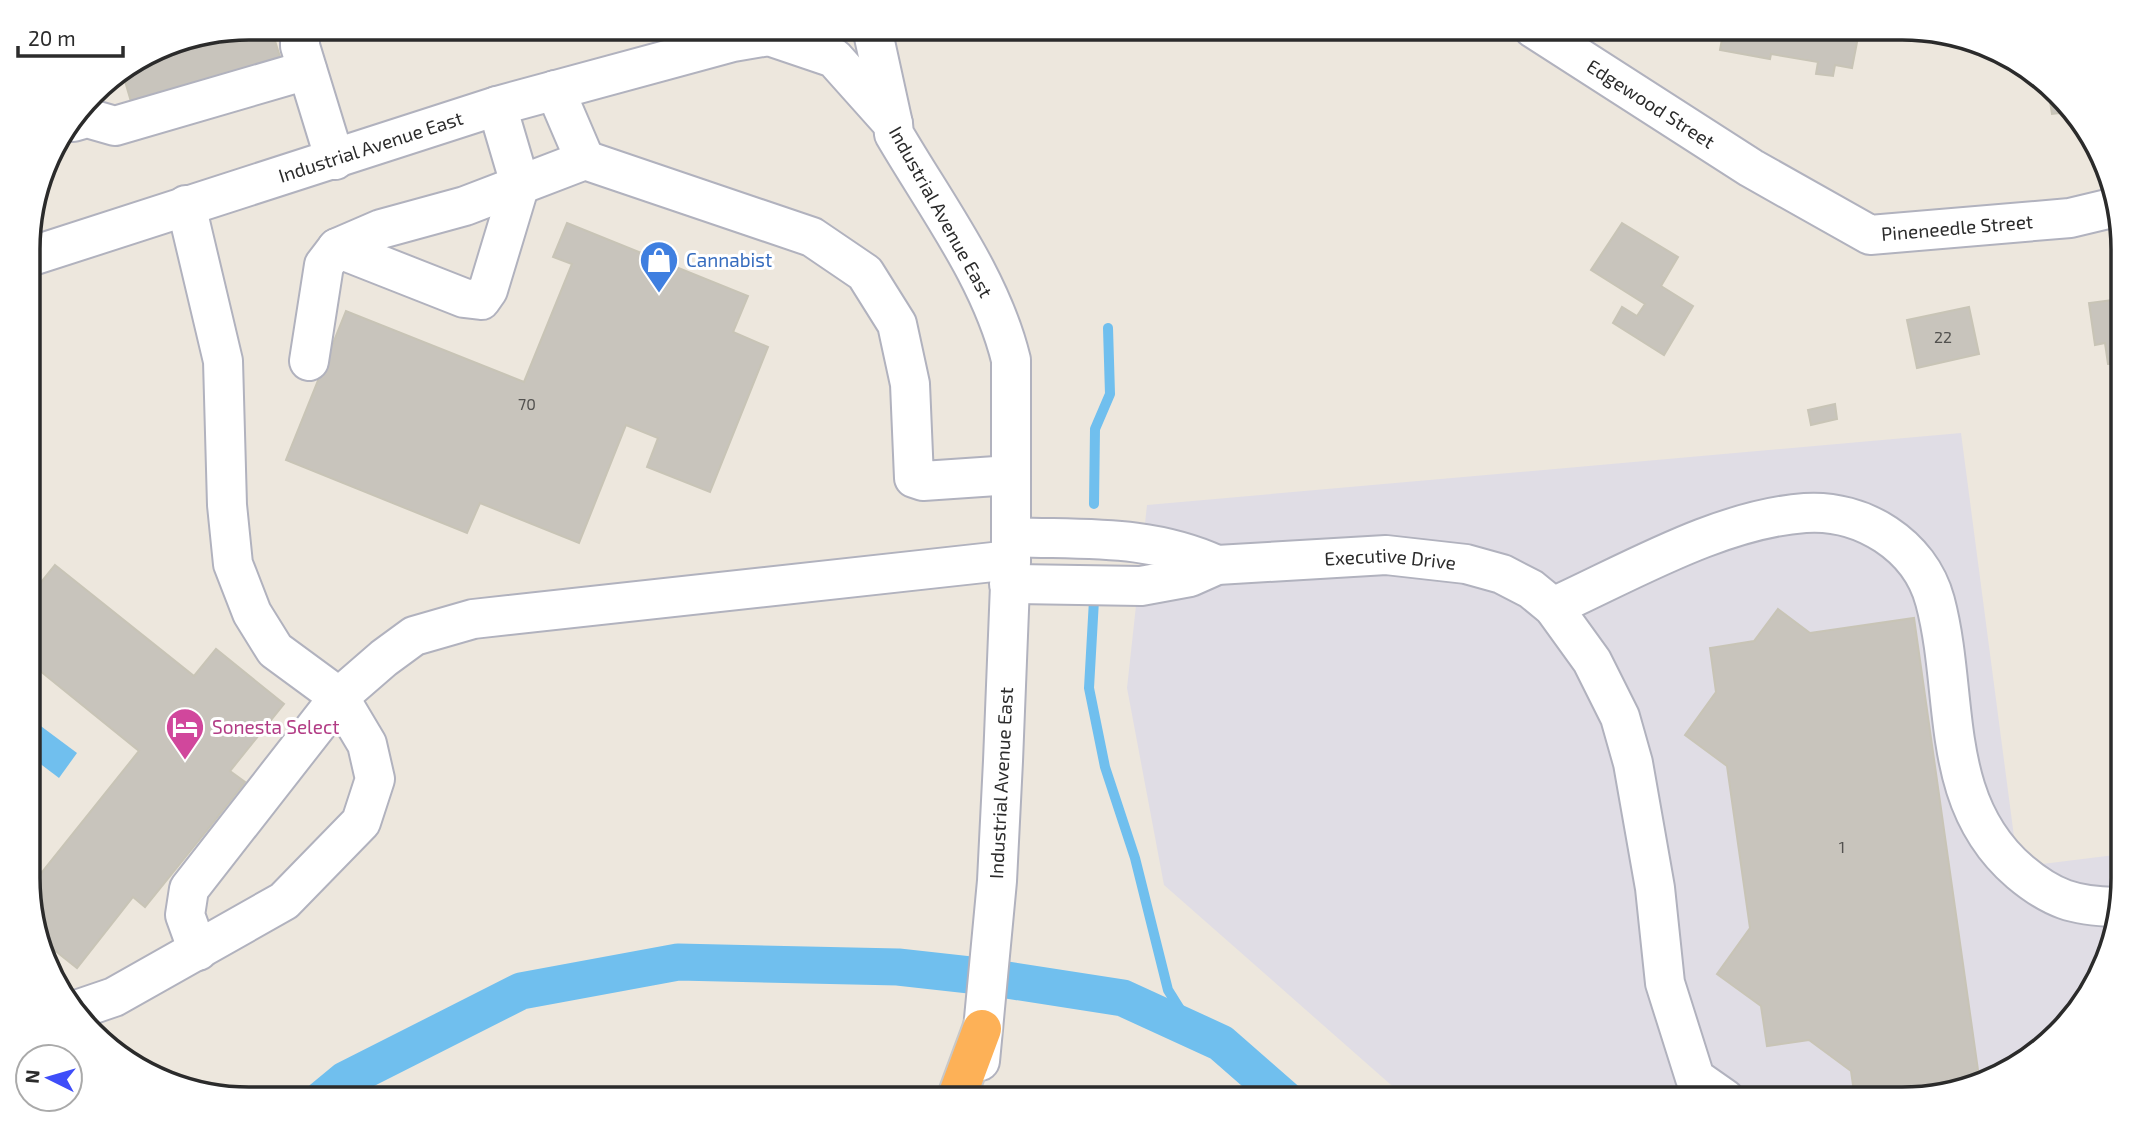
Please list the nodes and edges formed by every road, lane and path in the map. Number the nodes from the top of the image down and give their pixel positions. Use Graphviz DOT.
graph roads {
  1 [pos="1552,40"];
  2 [pos="300,41"];
  3 [pos="741,41"];
  4 [pos="783,41"];
  5 [pos="875,41"];
  6 [pos="307,70"];
  7 [pos="555,90"];
  8 [pos="497,106"];
  9 [pos="87,118"];
  10 [pos="893,124"];
  11 [pos="335,160"];
  12 [pos="585,160"];
  13 [pos="1768,177"];
  14 [pos="520,184"];
  15 [pos="186,205"];
  16 [pos="2107,210"];
  17 [pos="337,248"];
  18 [pos="41,253"];
  19 [pos="309,361"];
  20 [pos="1011,475"];
  21 [pos="1010,560"];
  22 [pos="1553,607"];
  23 [pos="339,697"];
  24 [pos="2108,907"];
  25 [pos="198,951"];
  26 [pos="85,1006"];
  27 [pos="982,1029"];
  28 [pos="1706,1086"];
  29 [pos="961,1087"];
  30 [pos="977,1087"];
  1 -- 13 [label="street, Edgewood Street"];
  2 -- 6 [label="street"];
  3 -- 7 [label="street, Industrial Avenue East"];
  4 -- 10 [label="street, Industrial Avenue East"];
  5 -- 10 [label="street"];
  6 -- 9 [label="street"];
  6 -- 11 [label="street"];
  7 -- 8 [label="street, Industrial Avenue East"];
  7 -- 12 [label="street"];
  8 -- 11 [label="street, Industrial Avenue East"];
  8 -- 14 [label="street"];
  10 -- 20 [label="street, Industrial Avenue East"];
  11 -- 15 [label="street, Industrial Avenue East"];
  12 -- 14 [label="street"];
  12 -- 20 [label="street"];
  13 -- 16 [label="street, Pineneedle Street"];
  14 -- 17 [label="street"];
  14 -- 17 [label="street"];
  15 -- 18 [label="street, Industrial Avenue East"];
  15 -- 23 [label="street"];
  17 -- 19 [label="street"];
  20 -- 21 [label="street, Industrial Avenue East"];
  21 -- 22 [label="street, Executive Drive"];
  21 -- 23 [label="street, Executive Drive"];
  21 -- 27 [label="street, Industrial Avenue East"];
  22 -- 24 [label="street"];
  22 -- 28 [label="street, Executive Drive"];
  23 -- 25 [label="street, Executive Drive"];
  23 -- 25 [label="street"];
  25 -- 26 [label="street"];
  27 -- 29 [label="highway"];
  27 -- 30 [label="street, Industrial Avenue East"];
}
